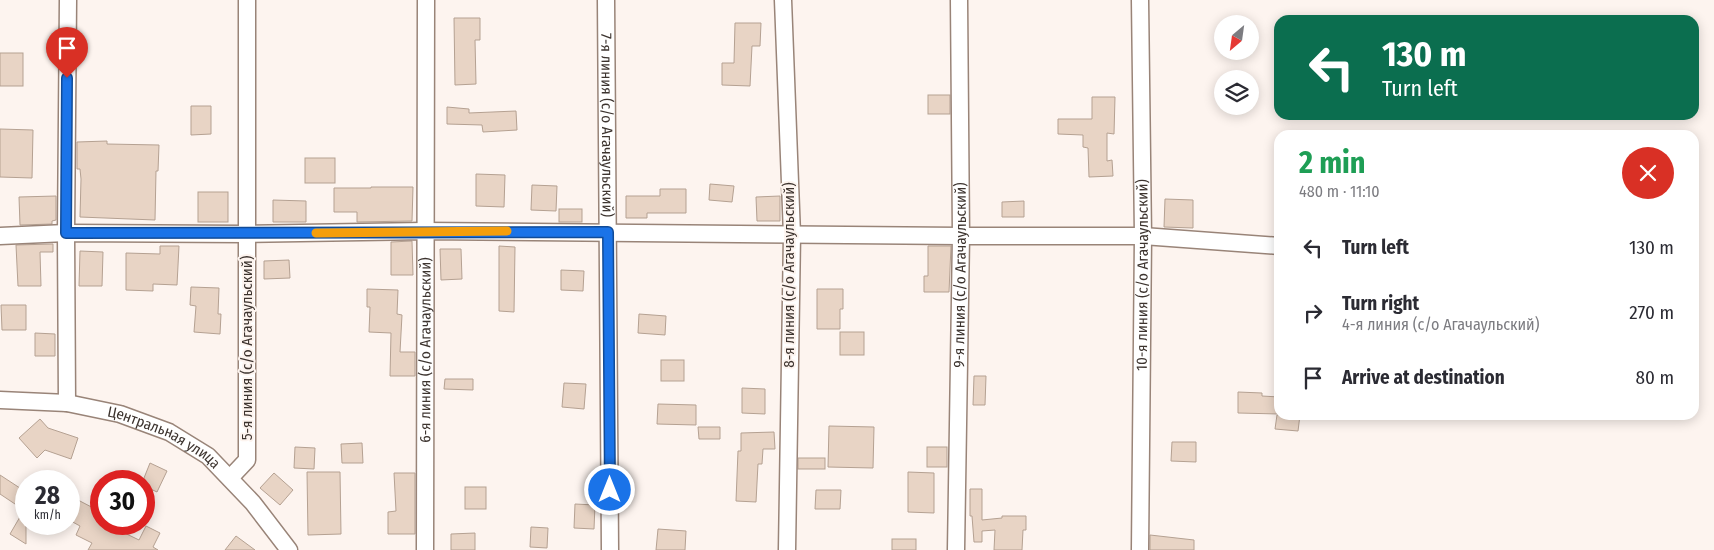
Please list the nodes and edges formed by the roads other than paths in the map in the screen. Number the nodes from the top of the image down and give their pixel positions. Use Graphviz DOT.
graph roads {
  1 [pos="68,0"];
  2 [pos="247,0"];
  3 [pos="426,0"];
  4 [pos="606,0"];
  5 [pos="783,0"];
  6 [pos="959,0"];
  7 [pos="1140,0"];
  8 [pos="424,231"];
  9 [pos="608,232"];
  10 [pos="66,233"];
  11 [pos="246,234"];
  12 [pos="792,235"];
  13 [pos="0,236"];
  14 [pos="961,236"];
  15 [pos="1143,236"];
  16 [pos="1274,246"];
  17 [pos="0,400"];
  18 [pos="67,404"];
  19 [pos="230,478"];
  20 [pos="289,550"];
  21 [pos="425,550"];
  22 [pos="610,550"];
  23 [pos="787,550"];
  24 [pos="956,550"];
  25 [pos="1140,550"];
  1 -- 10 [label="street"];
  2 -- 11 [label="street, 5-я линия (с/о Агачаульский)"];
  3 -- 8 [label="street, 6-я линия (с/о Агачаульский)"];
  4 -- 9 [label="street, 7-я линия (с/о Агачаульский)"];
  5 -- 12 [label="street, 8-я линия (с/о Агачаульский)"];
  6 -- 14 [label="street, 9-я линия (с/о Агачаульский)"];
  7 -- 15 [label="street, 10-я линия (с/о Агачаульский)"];
  8 -- 9 [label="street"];
  8 -- 11 [label="street"];
  8 -- 21 [label="street, 6-я линия (с/о Агачаульский)"];
  9 -- 12 [label="street"];
  9 -- 22 [label="street, 7-я линия (с/о Агачаульский)"];
  10 -- 11 [label="street"];
  10 -- 13 [label="street"];
  10 -- 18 [label="street"];
  11 -- 19 [label="street, 5-я линия (с/о Агачаульский)"];
  12 -- 14 [label="street"];
  12 -- 23 [label="street, 8-я линия (с/о Агачаульский)"];
  14 -- 15 [label="street"];
  14 -- 24 [label="street, 9-я линия (с/о Агачаульский)"];
  15 -- 16 [label="street"];
  15 -- 25 [label="street, 10-я линия (с/о Агачаульский)"];
  17 -- 18 [label="street, Центральная улица"];
  18 -- 19 [label="street, Центральная улица"];
  19 -- 20 [label="street, Центральная улица"];
}
